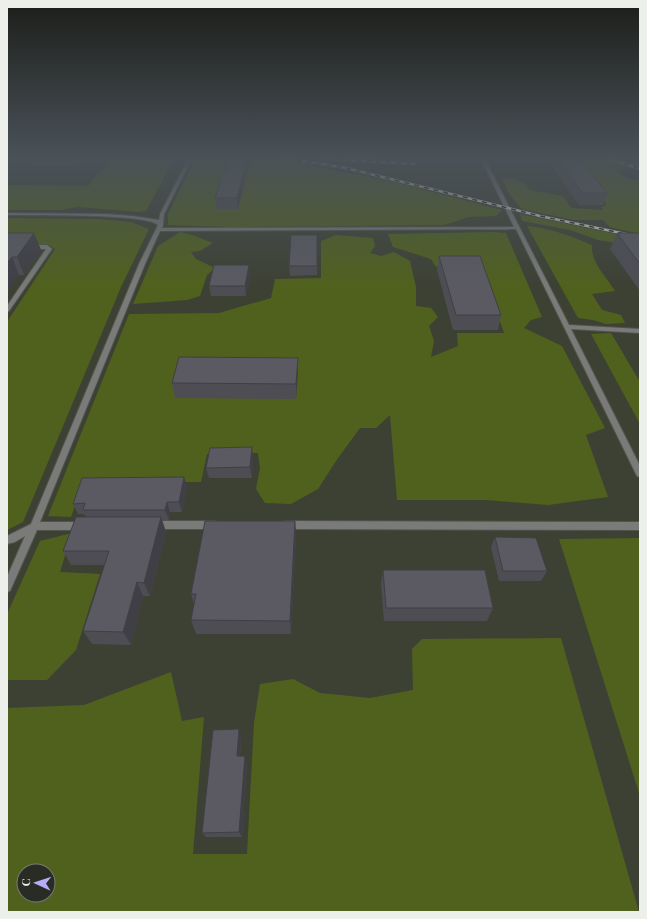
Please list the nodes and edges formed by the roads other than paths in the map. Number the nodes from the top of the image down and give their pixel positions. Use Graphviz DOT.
graph roads {
  1 [pos="169,200"];
  2 [pos="503,200"];
  3 [pos="7,214"];
  4 [pos="160,228"];
  5 [pos="517,228"];
  6 [pos="7,247"];
  7 [pos="7,310"];
  8 [pos="567,327"];
  9 [pos="640,331"];
  10 [pos="640,474"];
  11 [pos="141,525"];
  12 [pos="220,525"];
  13 [pos="276,525"];
  14 [pos="34,526"];
  15 [pos="88,526"];
  16 [pos="640,526"];
  17 [pos="7,540"];
  18 [pos="7,588"];
  1 -- 4 [label="lane"];
  2 -- 5 [label="lane"];
  3 -- 4 [label="lane"];
  4 -- 5 [label="lane"];
  4 -- 14 [label="lane"];
  5 -- 8 [label="lane"];
  6 -- 7 [label="lane"];
  8 -- 9 [label="lane"];
  8 -- 10 [label="lane"];
  11 -- 12 [label="lane"];
  13 -- 16 [label="lane"];
  14 -- 15 [label="lane"];
  14 -- 17 [label="lane"];
  14 -- 18 [label="lane"];
}
